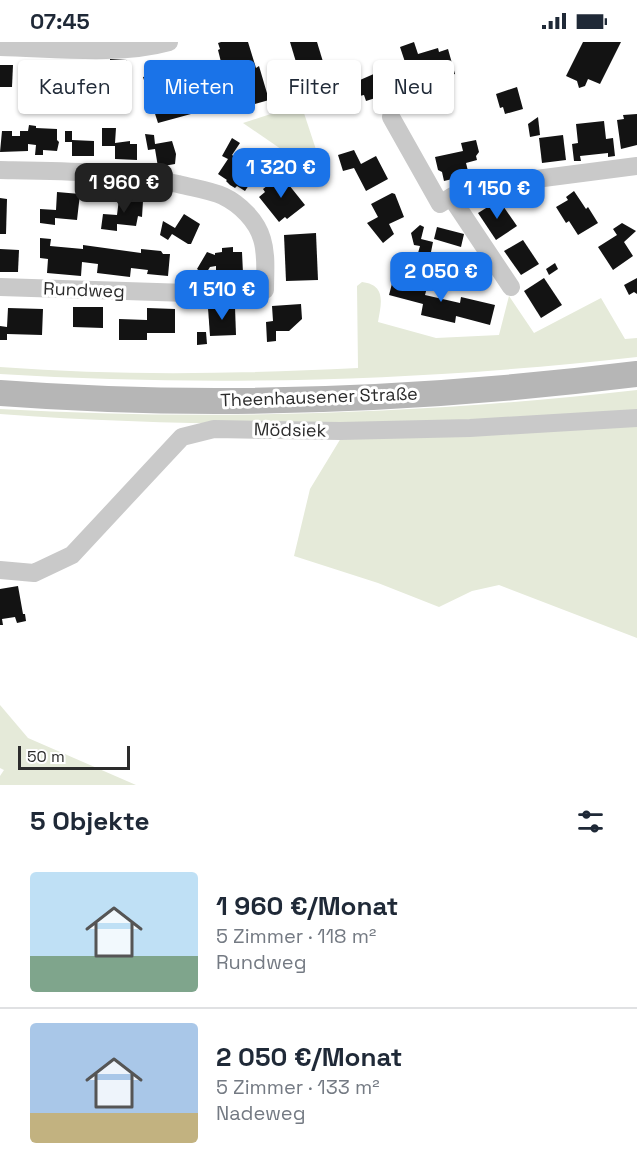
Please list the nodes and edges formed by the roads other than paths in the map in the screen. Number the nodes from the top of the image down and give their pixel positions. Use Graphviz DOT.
graph roads {
  1 [pos="169,42"];
  2 [pos="0,47"];
  3 [pos="391,117"];
  4 [pos="637,166"];
  5 [pos="0,170"];
  6 [pos="451,197"];
  7 [pos="0,287"];
  8 [pos="511,287"];
  9 [pos="637,374"];
  10 [pos="0,393"];
  11 [pos="637,418"];
  12 [pos="0,570"];
  1 -- 2 [label="street"];
  3 -- 6 [label="street"];
  4 -- 6 [label="street"];
  5 -- 7 [label="street, Rundweg"];
  6 -- 8 [label="street"];
  9 -- 10 [label="main road, Theenhausener Straße"];
  11 -- 12 [label="street, Mödsiek"];
}
